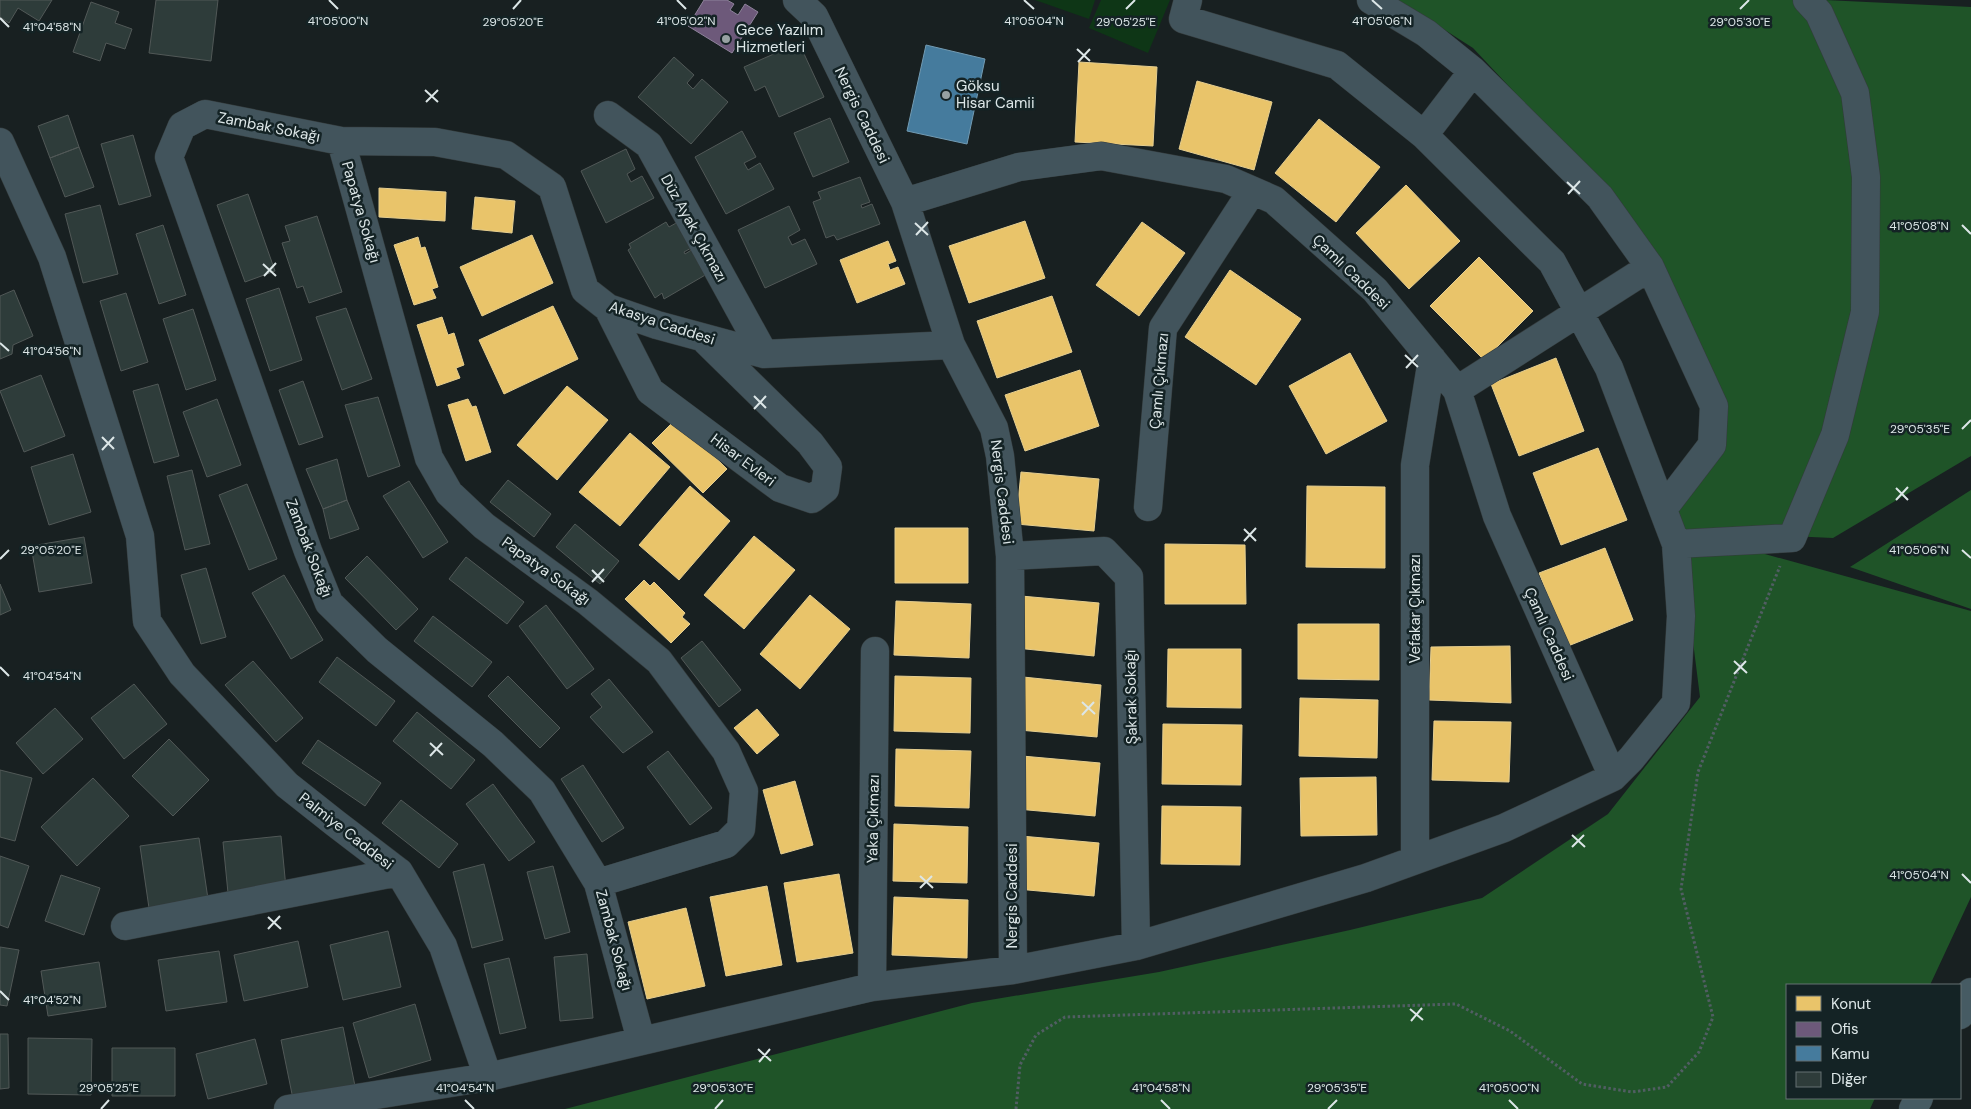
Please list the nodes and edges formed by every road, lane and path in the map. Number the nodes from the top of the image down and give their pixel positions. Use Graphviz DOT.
graph roads {
  1 [pos="797,0"];
  2 [pos="1188,0"];
  3 [pos="1371,0"];
  4 [pos="1807,0"];
  5 [pos="1473,71"];
  6 [pos="608,115"];
  7 [pos="1424,135"];
  8 [pos="341,141"];
  9 [pos="0,142"];
  10 [pos="1252,191"];
  11 [pos="905,202"];
  12 [pos="1650,267"];
  13 [pos="608,308"];
  14 [pos="1580,313"];
  15 [pos="703,338"];
  16 [pos="951,346"];
  17 [pos="764,354"];
  18 [pos="1432,360"];
  19 [pos="1457,390"];
  20 [pos="1148,507"];
  21 [pos="1663,509"];
  22 [pos="1792,538"];
  23 [pos="1676,544"];
  24 [pos="1010,556"];
  25 [pos="875,651"];
  26 [pos="1613,777"];
  27 [pos="1415,860"];
  28 [pos="399,872"];
  29 [pos="598,883"];
  30 [pos="125,926"];
  31 [pos="1136,946"];
  32 [pos="1013,970"];
  33 [pos="872,987"];
  34 [pos="1971,992"];
  35 [pos="1961,1013"];
  36 [pos="641,1040"];
  37 [pos="488,1077"];
  38 [pos="288,1109"];
  39 [pos="1016,1109"];
  1 -- 11 [label="street, Nergis Caddesi"];
  2 -- 7 [label="street"];
  3 -- 5 [label="street"];
  4 -- 22 [label="street"];
  5 -- 7 [label="street"];
  5 -- 12 [label="street"];
  6 -- 17 [label="street, Düz Ayak Çıkmazı"];
  7 -- 14 [label="street"];
  8 -- 13 [label="street, Akasya Caddesi"];
  8 -- 29 [label="street, Papatya Sokağı"];
  8 -- 29 [label="street, Zambak Sokağı"];
  9 -- 28 [label="street, Palmiye Caddesi"];
  10 -- 11 [label="street, Çamlı Caddesi"];
  10 -- 18 [label="street, Çamlı Caddesi"];
  10 -- 20 [label="street, Çamlı Çıkmazı"];
  11 -- 16 [label="street, Nergis Caddesi"];
  12 -- 14 [label="street"];
  12 -- 21 [label="street"];
  13 -- 15 [label="street, Akasya Caddesi"];
  13 -- 15 [label="street, Hisar Evleri"];
  14 -- 19 [label="street"];
  14 -- 21 [label="street"];
  15 -- 17 [label="street, Akasya Caddesi"];
  16 -- 17 [label="street, Akasya Caddesi"];
  16 -- 24 [label="street, Nergis Caddesi"];
  18 -- 19 [label="street, Çamlı Caddesi"];
  18 -- 27 [label="street, Vefakar Çıkmazı"];
  19 -- 26 [label="street, Çamlı Caddesi"];
  21 -- 23 [label="street"];
  22 -- 23 [label="street"];
  22 -- 39 [label="path"];
  23 -- 26 [label="street"];
  24 -- 31 [label="street, Şakrak Sokağı"];
  24 -- 32 [label="street, Nergis Caddesi"];
  25 -- 33 [label="street, Yaka Çıkmazı"];
  26 -- 27 [label="street"];
  27 -- 31 [label="street"];
  28 -- 30 [label="street"];
  28 -- 37 [label="street, Palmiye Caddesi"];
  29 -- 36 [label="street, Zambak Sokağı"];
  31 -- 32 [label="street"];
  32 -- 33 [label="street"];
  33 -- 36 [label="street"];
  34 -- 35 [label="highway"];
  36 -- 37 [label="street"];
  37 -- 38 [label="street"];
}
